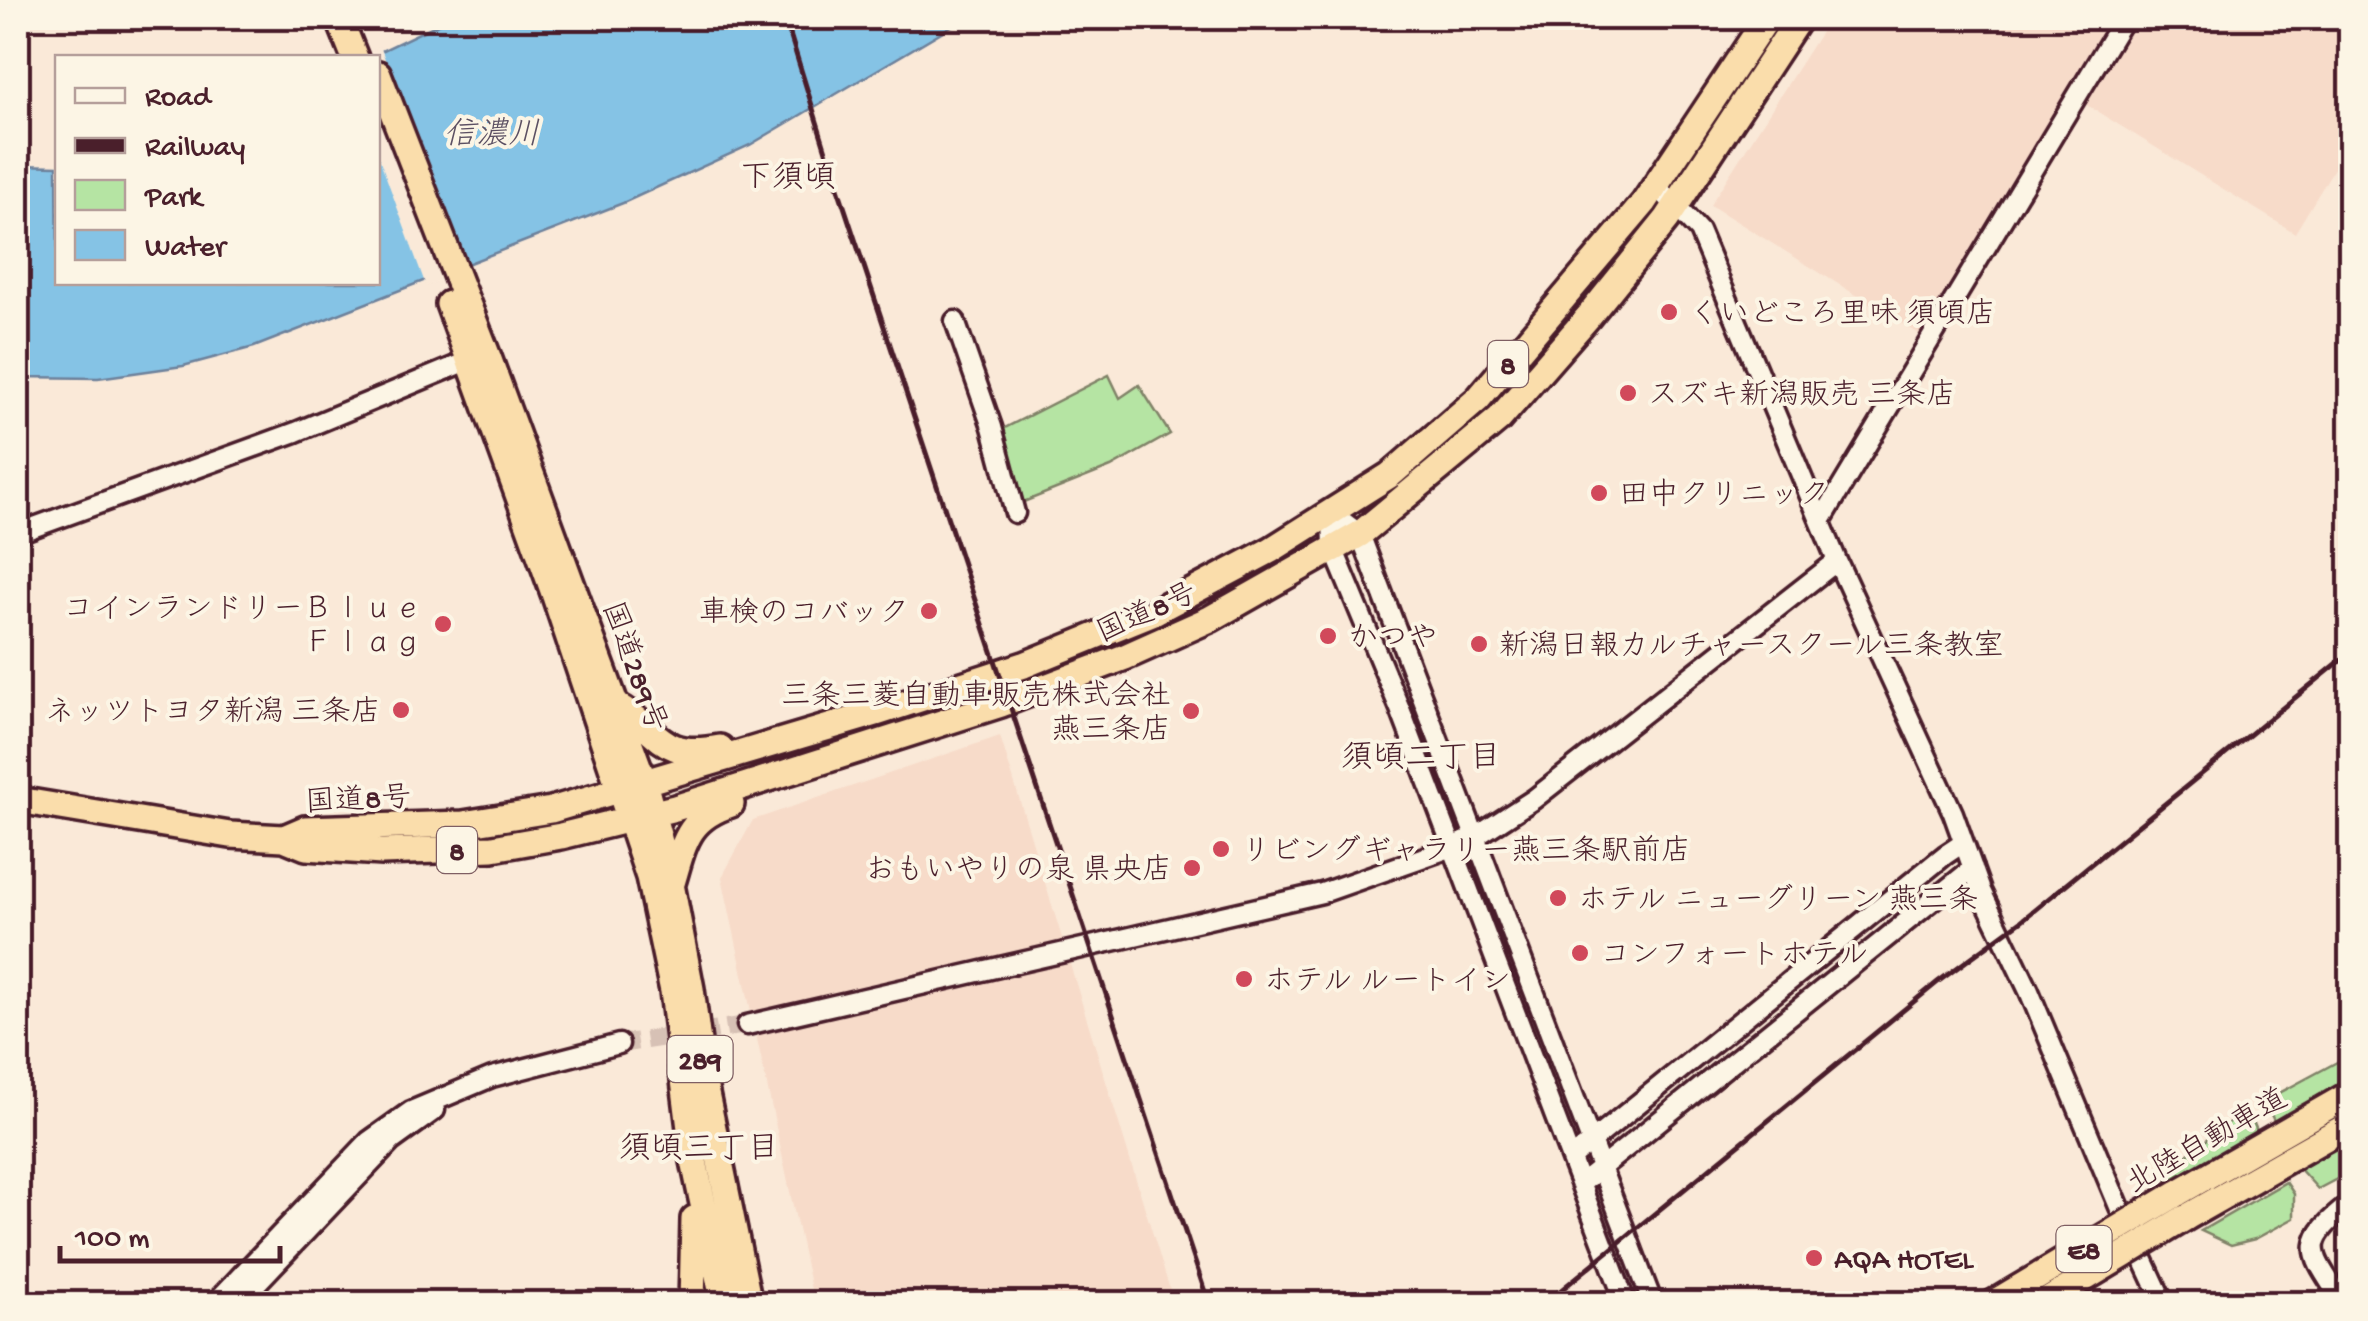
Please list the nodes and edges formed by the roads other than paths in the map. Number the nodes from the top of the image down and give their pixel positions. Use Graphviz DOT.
graph roads {
  1 [pos="340,18"];
  2 [pos="356,18"];
  3 [pos="1767,18"];
  4 [pos="1799,18"];
  5 [pos="2124,18"];
  6 [pos="354,55"];
  7 [pos="370,55"];
  8 [pos="380,80"];
  9 [pos="380,121"];
  10 [pos="1656,185"];
  11 [pos="1677,205"];
  12 [pos="955,321"];
  13 [pos="469,333"];
  14 [pos="470,360"];
  15 [pos="1015,513"];
  16 [pos="1332,513"];
  17 [pos="1821,521"];
  18 [pos="18,533"];
  19 [pos="1360,534"];
  20 [pos="1333,548"];
  21 [pos="1837,561"];
  22 [pos="616,705"];
  23 [pos="736,755"];
  24 [pos="805,766"];
  25 [pos="632,786"];
  26 [pos="18,800"];
  27 [pos="641,817"];
  28 [pos="1477,836"];
  29 [pos="284,838"];
  30 [pos="1963,843"];
  31 [pos="1450,848"];
  32 [pos="1972,868"];
  33 [pos="671,884"];
  34 [pos="746,1025"];
  35 [pos="618,1044"];
  36 [pos="492,1077"];
  37 [pos="2350,1094"];
  38 [pos="2350,1124"];
  39 [pos="1593,1140"];
  40 [pos="1571,1158"];
  41 [pos="694,1161"];
  42 [pos="1603,1167"];
  43 [pos="1581,1184"];
  44 [pos="2350,1204"];
  45 [pos="2180,1206"];
  46 [pos="214,1304"];
  47 [pos="237,1304"];
  48 [pos="692,1304"];
  49 [pos="724,1304"];
  50 [pos="748,1304"];
  51 [pos="1626,1304"];
  52 [pos="1653,1304"];
  53 [pos="1992,1304"];
  54 [pos="2042,1304"];
  55 [pos="2164,1304"];
  56 [pos="2344,1304"];
  1 -- 6 [label="highway"];
  2 -- 7 [label="highway"];
  3 -- 10 [label="highway, 国道8号 / 8"];
  4 -- 11 [label="highway, 国道8号 / 8"];
  5 -- 17 [label="street"];
  8 -- 13 [label="highway, 国道289号 / 289"];
  9 -- 13 [label="highway, 国道289号 / 289"];
  10 -- 11 [label="street"];
  10 -- 16 [label="highway, 国道8号 / 8"];
  11 -- 17 [label="street"];
  11 -- 19 [label="highway, 国道8号 / 8"];
  12 -- 15 [label="street"];
  13 -- 14 [label="highway, 国道289号 / 289"];
  13 -- 22 [label="highway, 国道289号 / 289"];
  14 -- 18 [label="street"];
  14 -- 25 [label="highway, 国道289号 / 289"];
  16 -- 19 [label="street"];
  16 -- 20 [label="street"];
  16 -- 23 [label="highway, 国道8号 / 8"];
  17 -- 21 [label="street"];
  19 -- 20 [label="highway, 国道8号 / 8"];
  19 -- 28 [label="street"];
  20 -- 24 [label="highway, 国道8号 / 8"];
  20 -- 31 [label="street"];
  21 -- 28 [label="street"];
  21 -- 30 [label="street"];
  22 -- 23 [label="highway"];
  22 -- 25 [label="highway, 国道289号 / 289"];
  23 -- 25 [label="highway, 国道8号 / 8"];
  24 -- 27 [label="highway, 国道8号 / 8"];
  24 -- 33 [label="highway"];
  25 -- 27 [label="highway, 国道289号 / 289"];
  25 -- 29 [label="highway, 国道8号 / 8"];
  26 -- 29 [label="highway, 国道8号 / 8"];
  27 -- 29 [label="highway, 国道8号 / 8"];
  27 -- 33 [label="highway, 国道289号 / 289"];
  27 -- 41 [label="highway, 国道289号 / 289"];
  28 -- 31 [label="street"];
  28 -- 39 [label="street"];
  30 -- 32 [label="street"];
  30 -- 39 [label="street"];
  31 -- 34 [label="street"];
  31 -- 40 [label="street"];
  32 -- 42 [label="street"];
  32 -- 55 [label="street"];
  33 -- 50 [label="highway, 国道289号 / 289"];
  35 -- 36 [label="street"];
  36 -- 46 [label="street"];
  36 -- 47 [label="street"];
  37 -- 45 [label="highway, 北陸自動車道 / E8"];
  38 -- 45 [label="highway, 北陸自動車道 / E8"];
  39 -- 40 [label="street"];
  39 -- 42 [label="street"];
  40 -- 43 [label="street"];
  41 -- 48 [label="highway"];
  41 -- 49 [label="highway, 国道289号 / 289"];
  42 -- 43 [label="street"];
  42 -- 52 [label="street"];
  43 -- 51 [label="street"];
  44 -- 56 [label="street"];
  45 -- 53 [label="highway, 北陸自動車道 / E8, bridge"];
  45 -- 54 [label="highway, 北陸自動車道 / E8, bridge"];
}
